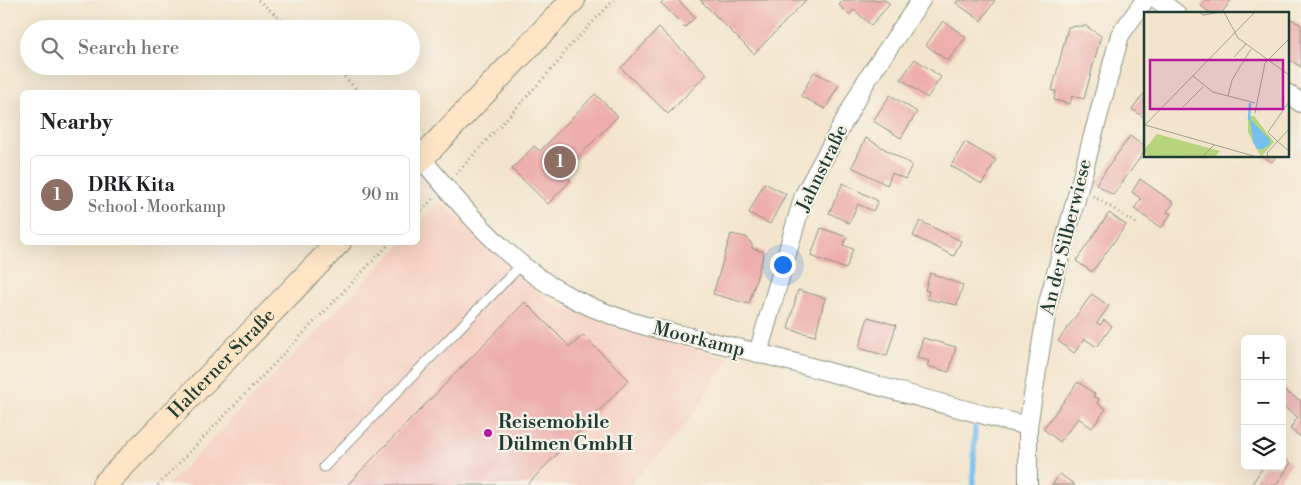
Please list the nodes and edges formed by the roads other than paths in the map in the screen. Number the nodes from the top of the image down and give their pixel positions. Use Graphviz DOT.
graph roads {
  1 [pos="573,0"];
  2 [pos="921,0"];
  3 [pos="1145,0"];
  4 [pos="1158,0"];
  5 [pos="1174,12"];
  6 [pos="1288,93"];
  7 [pos="1301,103"];
  8 [pos="420,159"];
  9 [pos="420,161"];
  10 [pos="336,245"];
  11 [pos="521,266"];
  12 [pos="758,353"];
  13 [pos="1028,426"];
  14 [pos="324,467"];
  15 [pos="104,485"];
  16 [pos="1028,485"];
  1 -- 8 [label="main road"];
  2 -- 12 [label="street, Jahnstraße"];
  3 -- 13 [label="street, An der Silberwiese"];
  4 -- 5 [label="street"];
  6 -- 7 [label="street"];
  9 -- 11 [label="street, Moorkamp"];
  10 -- 15 [label="main road, Halterner Straße"];
  11 -- 12 [label="street, Moorkamp"];
  11 -- 14 [label="lane"];
  12 -- 13 [label="street, Moorkamp"];
  13 -- 16 [label="street, An der Silberwiese"];
}
